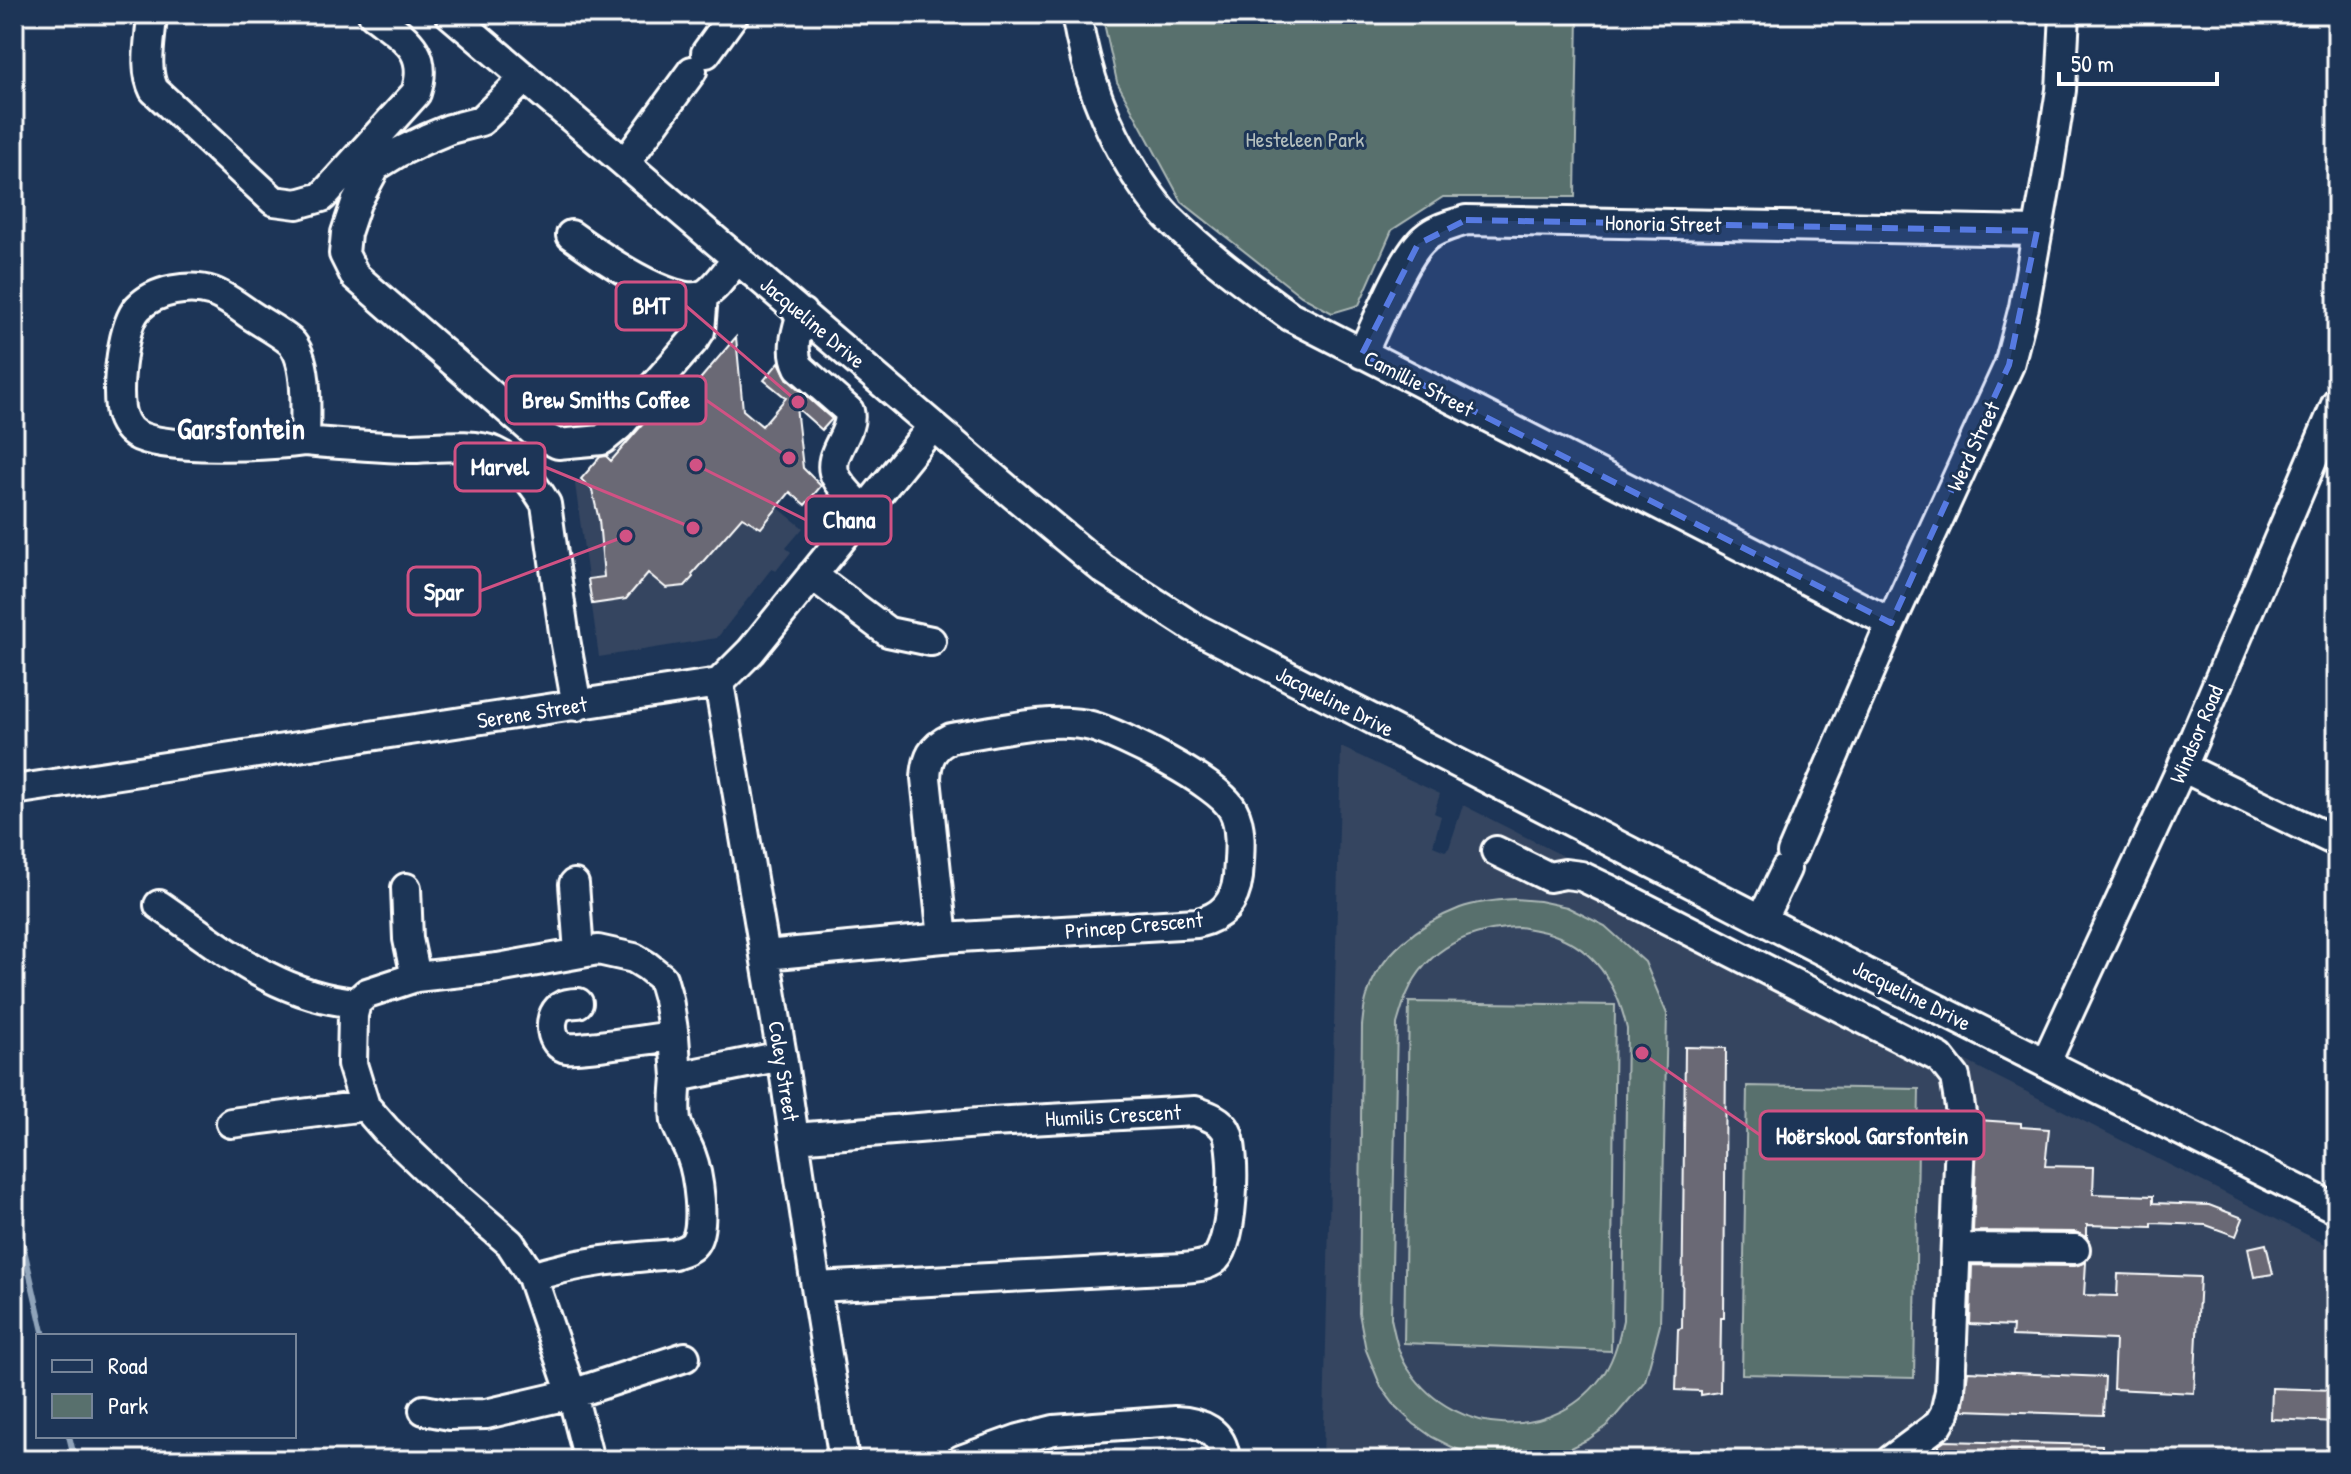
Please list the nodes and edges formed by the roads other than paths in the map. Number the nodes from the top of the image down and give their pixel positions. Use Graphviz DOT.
graph roads {
  1 [pos="152,14"];
  2 [pos="373,14"];
  3 [pos="450,14"];
  4 [pos="734,14"];
  5 [pos="1076,14"];
  6 [pos="2065,14"];
  7 [pos="525,78"];
  8 [pos="625,163"];
  9 [pos="2037,231"];
  10 [pos="571,235"];
  11 [pos="738,258"];
  12 [pos="703,295"];
  13 [pos="802,313"];
  14 [pos="1362,354"];
  15 [pos="871,371"];
  16 [pos="837,400"];
  17 [pos="2337,402"];
  18 [pos="933,426"];
  19 [pos="305,441"];
  20 [pos="864,511"];
  21 [pos="812,575"];
  22 [pos="1891,623"];
  23 [pos="931,641"];
  24 [pos="719,683"];
  25 [pos="577,706"];
  26 [pos="2182,767"];
  27 [pos="14,790"];
  28 [pos="2337,842"];
  29 [pos="1496,851"];
  30 [pos="574,884"];
  31 [pos="406,888"];
  32 [pos="159,905"];
  33 [pos="1762,919"];
  34 [pos="943,938"];
  35 [pos="579,953"];
  36 [pos="766,955"];
  37 [pos="1847,963"];
  38 [pos="416,977"];
  39 [pos="1828,1002"];
  40 [pos="356,1003"];
  41 [pos="578,1003"];
  42 [pos="674,1036"];
  43 [pos="782,1056"];
  44 [pos="2046,1062"];
  45 [pos="677,1077"];
  46 [pos="365,1106"];
  47 [pos="231,1123"];
  48 [pos="795,1138"];
  49 [pos="2337,1209"];
  50 [pos="1957,1248"];
  51 [pos="2075,1249"];
  52 [pos="532,1277"];
  53 [pos="816,1287"];
  54 [pos="685,1357"];
  55 [pos="572,1394"];
  56 [pos="424,1410"];
  57 [pos="589,1460"];
  58 [pos="844,1460"];
  59 [pos="961,1460"];
  60 [pos="1225,1460"];
  61 [pos="1891,1460"];
  1 -- 2 [label="street"];
  3 -- 7 [label="street, Jacqueline Drive"];
  4 -- 8 [label="street"];
  5 -- 14 [label="street, Camillie Street"];
  6 -- 9 [label="street, Werd Street"];
  7 -- 8 [label="street, Jacqueline Drive"];
  7 -- 12 [label="street"];
  8 -- 11 [label="street, Jacqueline Drive"];
  9 -- 14 [label="street, Honoria Street"];
  9 -- 22 [label="street, Werd Street"];
  10 -- 12 [label="street"];
  11 -- 12 [label="street"];
  11 -- 13 [label="street, Jacqueline Drive"];
  13 -- 15 [label="street, Jacqueline Drive"];
  13 -- 16 [label="street"];
  14 -- 22 [label="street, Camillie Street"];
  15 -- 16 [label="street"];
  15 -- 18 [label="street, Jacqueline Drive"];
  16 -- 20 [label="street"];
  17 -- 26 [label="street, Windsor Road"];
  18 -- 20 [label="street"];
  18 -- 33 [label="street, Jacqueline Drive"];
  19 -- 19 [label="street"];
  19 -- 25 [label="street"];
  20 -- 21 [label="street"];
  21 -- 23 [label="street"];
  21 -- 24 [label="street"];
  22 -- 33 [label="street, Werd Street"];
  24 -- 25 [label="street, Serene Street"];
  24 -- 36 [label="street, Coley Street"];
  25 -- 27 [label="street, Serene Street"];
  26 -- 28 [label="street"];
  26 -- 44 [label="street, Windsor Road"];
  29 -- 39 [label="street"];
  30 -- 35 [label="street"];
  31 -- 38 [label="street"];
  32 -- 40 [label="street"];
  33 -- 37 [label="street, Jacqueline Drive"];
  34 -- 34 [label="street, Princep Crescent"];
  34 -- 36 [label="street, Princep Crescent"];
  35 -- 38 [label="street"];
  35 -- 42 [label="street"];
  36 -- 43 [label="street, Coley Street"];
  37 -- 39 [label="street"];
  37 -- 44 [label="street, Jacqueline Drive"];
  38 -- 40 [label="street"];
  39 -- 50 [label="street"];
  40 -- 46 [label="street"];
  41 -- 42 [label="street"];
  42 -- 45 [label="street"];
  43 -- 45 [label="street"];
  43 -- 48 [label="street, Coley Street"];
  44 -- 49 [label="street, Jacqueline Drive"];
  45 -- 52 [label="street"];
  46 -- 47 [label="street"];
  46 -- 52 [label="street"];
  48 -- 53 [label="street, Coley Street"];
  48 -- 53 [label="street, Humilis Crescent"];
  50 -- 51 [label="street"];
  50 -- 61 [label="street"];
  52 -- 55 [label="street"];
  53 -- 58 [label="street, Coley Street"];
  54 -- 55 [label="street"];
  55 -- 56 [label="street"];
  55 -- 57 [label="street"];
  59 -- 60 [label="street"];
}
